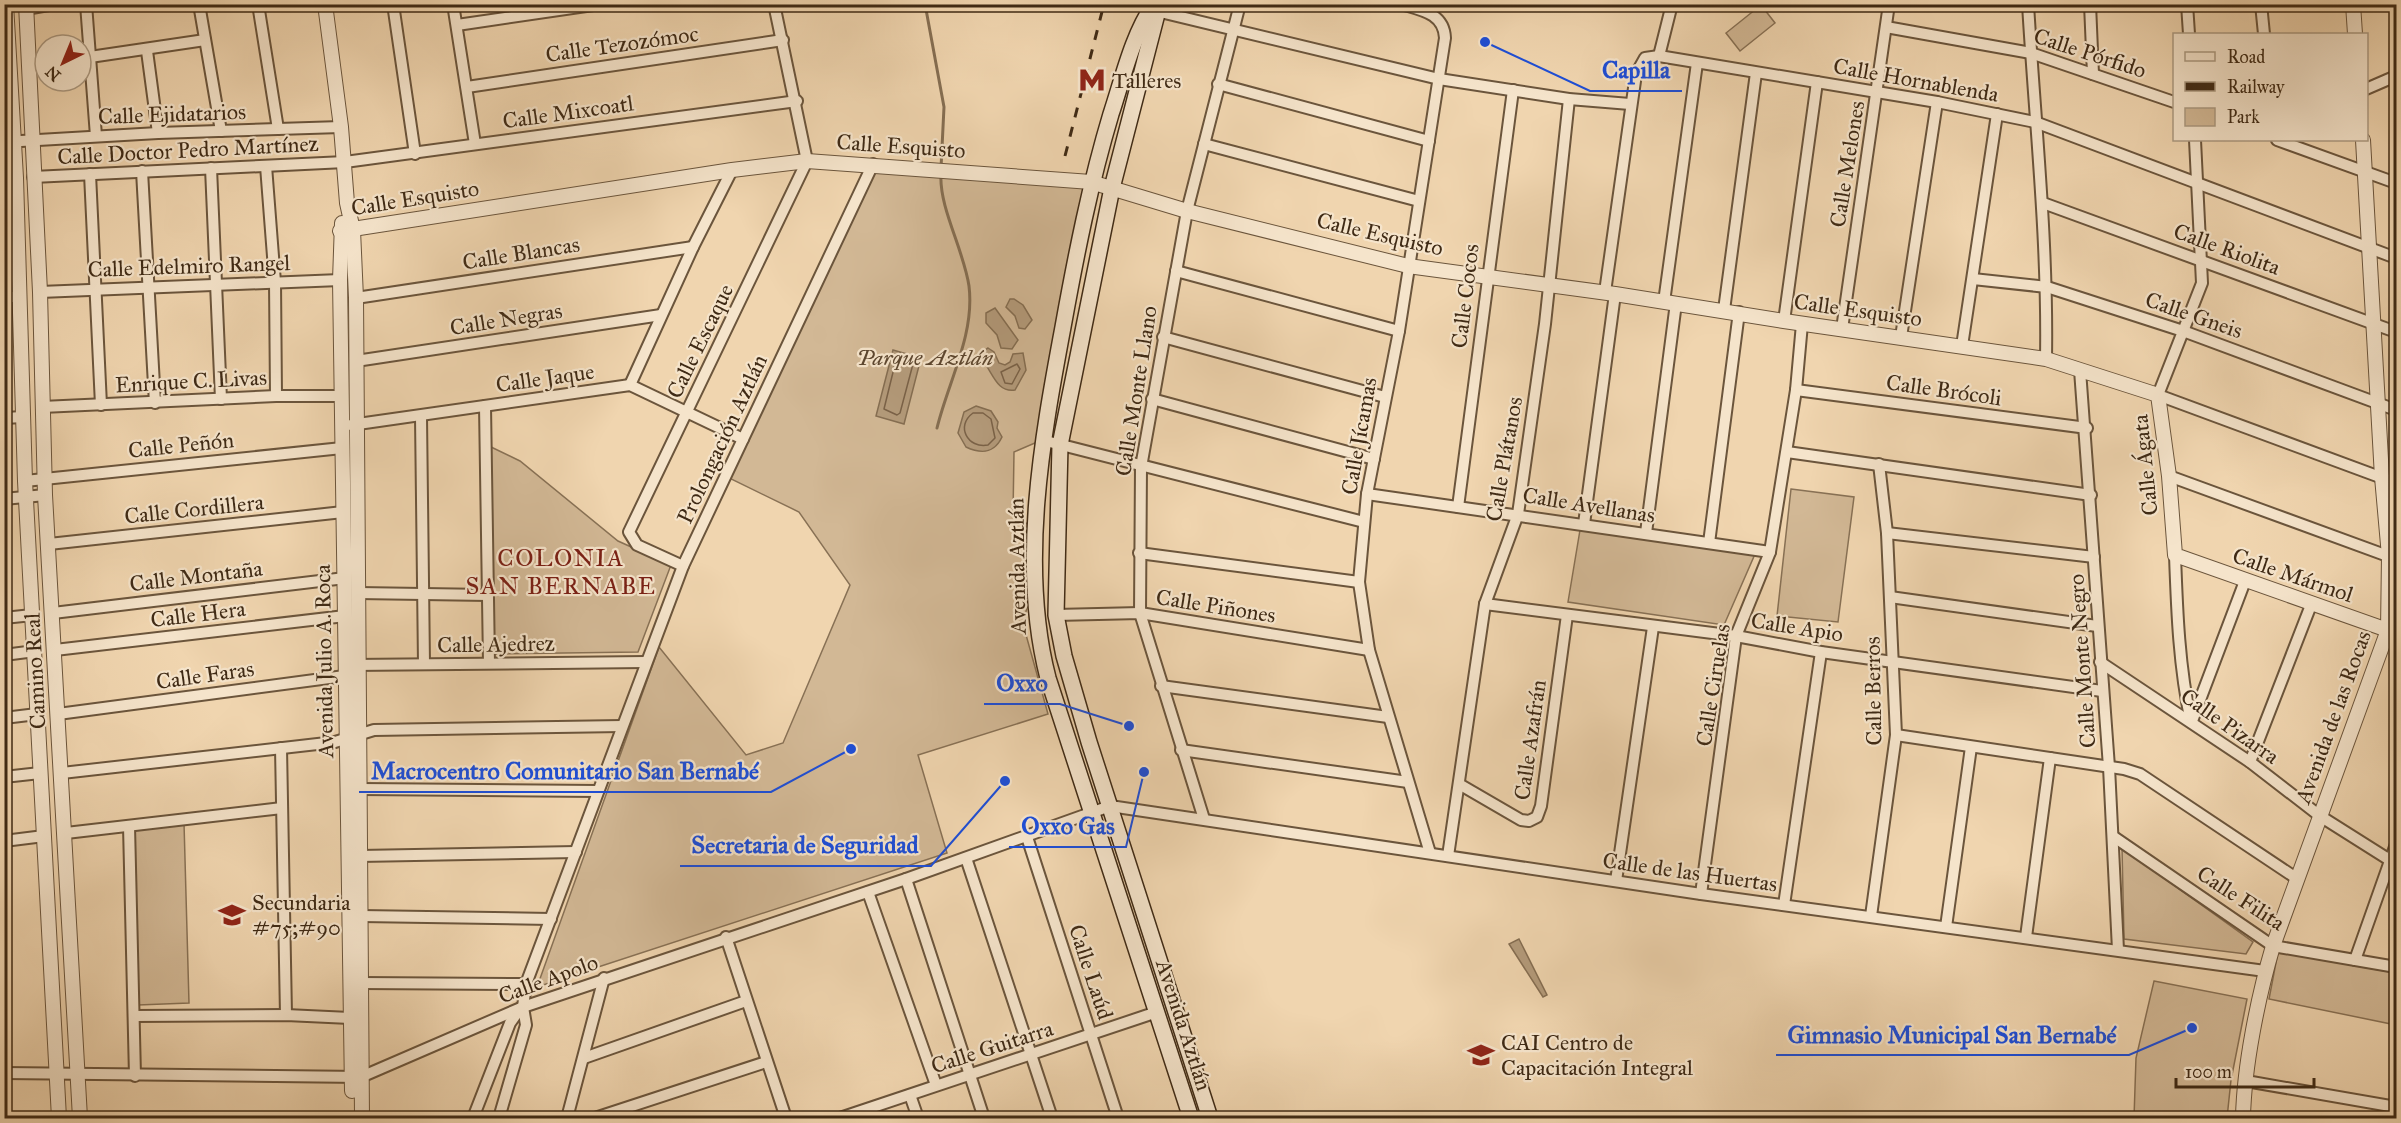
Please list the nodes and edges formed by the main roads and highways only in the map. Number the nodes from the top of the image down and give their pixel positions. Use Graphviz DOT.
graph roads {
  1 [pos="1155,8"];
  2 [pos="1102,185"];
  3 [pos="1089,742"];
  4 [pos="1070,746"];
  5 [pos="1191,1119"];
  6 [pos="1210,1119"];
  1 -- 2 [label="main road, Avenida Aztlán"];
  1 -- 2 [label="main road, Avenida Aztlán"];
  2 -- 3 [label="main road, Avenida Aztlán"];
  2 -- 4 [label="main road, Avenida Aztlán"];
  3 -- 4 [label="main road"];
  3 -- 6 [label="main road, Avenida Aztlán"];
  4 -- 5 [label="main road, Avenida Aztlán"];
}
